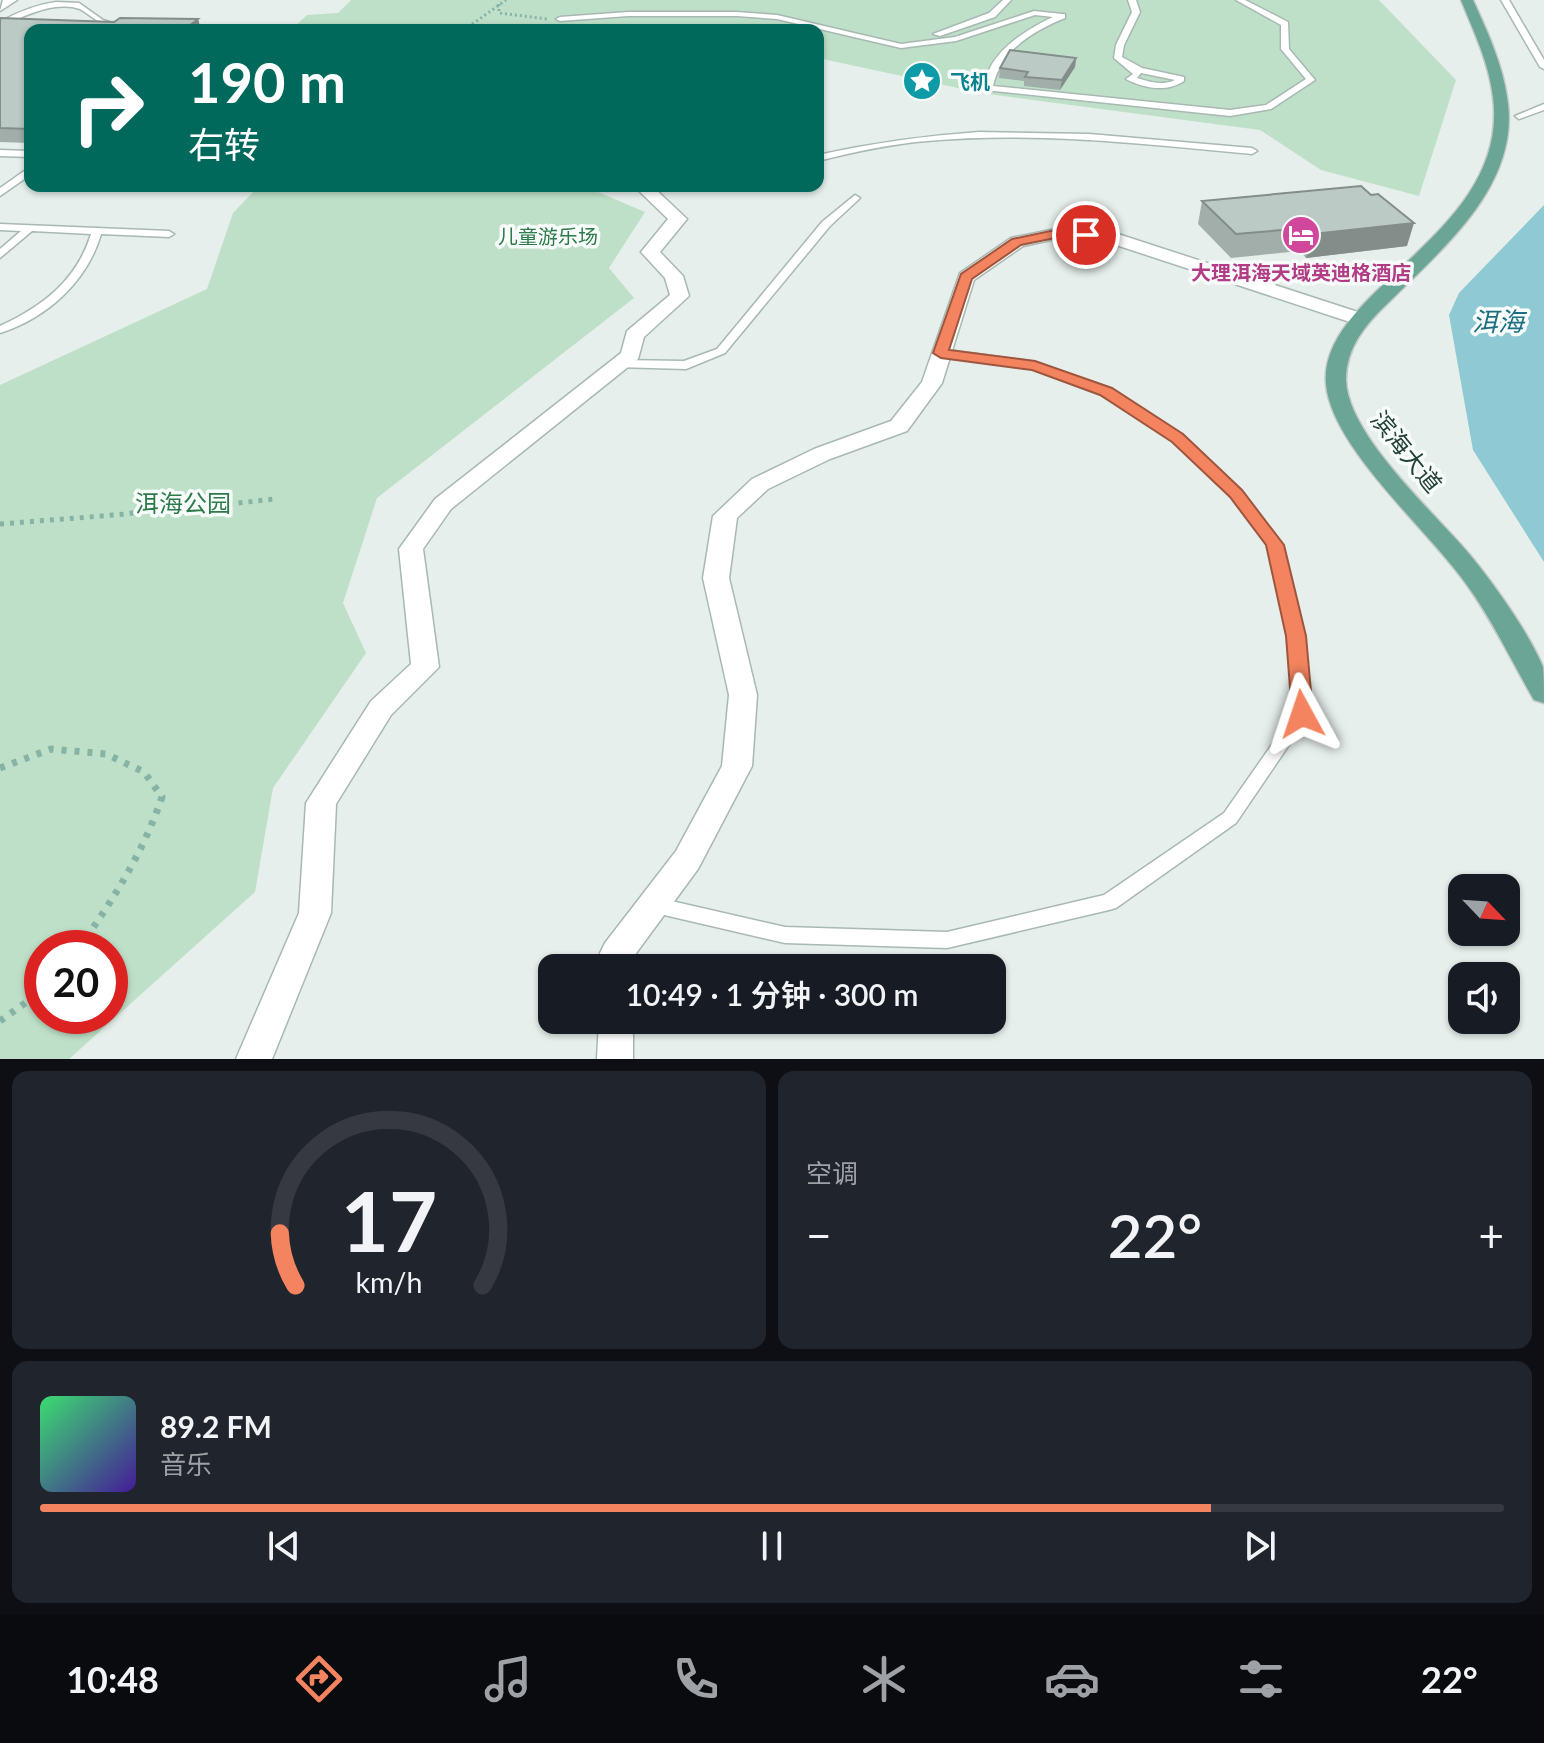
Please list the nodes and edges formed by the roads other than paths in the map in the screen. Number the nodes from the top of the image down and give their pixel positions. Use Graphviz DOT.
graph roads {
  1 [pos="11,0"];
  2 [pos="1007,0"];
  3 [pos="1132,0"];
  4 [pos="1240,0"];
  5 [pos="1467,0"];
  6 [pos="1505,0"];
  7 [pos="0,7"];
  8 [pos="560,19"];
  9 [pos="105,24"];
  10 [pos="808,24"];
  11 [pos="0,25"];
  12 [pos="824,28"];
  13 [pos="879,40"];
  14 [pos="1544,67"];
  15 [pos="1133,70"];
  16 [pos="1154,85"];
  17 [pos="1116,102"];
  18 [pos="1544,107"];
  19 [pos="1519,116"];
  20 [pos="1252,151"];
  21 [pos="0,153"];
  22 [pos="24,154"];
  23 [pos="824,156"];
  24 [pos="24,175"];
  25 [pos="656,192"];
  26 [pos="0,193"];
  27 [pos="855,198"];
  28 [pos="0,227"];
  29 [pos="30,228"];
  30 [pos="97,231"];
  31 [pos="169,234"];
  32 [pos="0,255"];
  33 [pos="1360,319"];
  34 [pos="0,330"];
  35 [pos="941,353"];
  36 [pos="620,364"];
  37 [pos="1544,693"];
  38 [pos="654,905"];
  39 [pos="617,954"];
  40 [pos="616,1034"];
  41 [pos="254,1059"];
  42 [pos="615,1059"];
  1 -- 7 [label="street"];
  2 -- 13 [label="lane"];
  3 -- 15 [label="lane"];
  4 -- 17 [label="lane"];
  5 -- 19 [label="main road, 滨海大道"];
  6 -- 14 [label="lane"];
  8 -- 10 [label="lane"];
  9 -- 11 [label="lane"];
  12 -- 13 [label="lane"];
  13 -- 17 [label="lane"];
  15 -- 16 [label="lane"];
  15 -- 16 [label="lane"];
  16 -- 17 [label="lane"];
  18 -- 19 [label="lane"];
  19 -- 33 [label="main road, 滨海大道"];
  20 -- 23 [label="lane"];
  21 -- 22 [label="lane"];
  24 -- 26 [label="lane"];
  25 -- 36 [label="street"];
  27 -- 36 [label="lane"];
  28 -- 29 [label="lane"];
  29 -- 30 [label="lane"];
  29 -- 32 [label="lane"];
  30 -- 31 [label="lane"];
  30 -- 34 [label="lane"];
  33 -- 35 [label="street"];
  33 -- 37 [label="main road, 滨海大道"];
  35 -- 38 [label="street"];
  35 -- 38 [label="lane"];
  36 -- 41 [label="street"];
  38 -- 39 [label="street"];
  40 -- 42 [label="street"];
}
